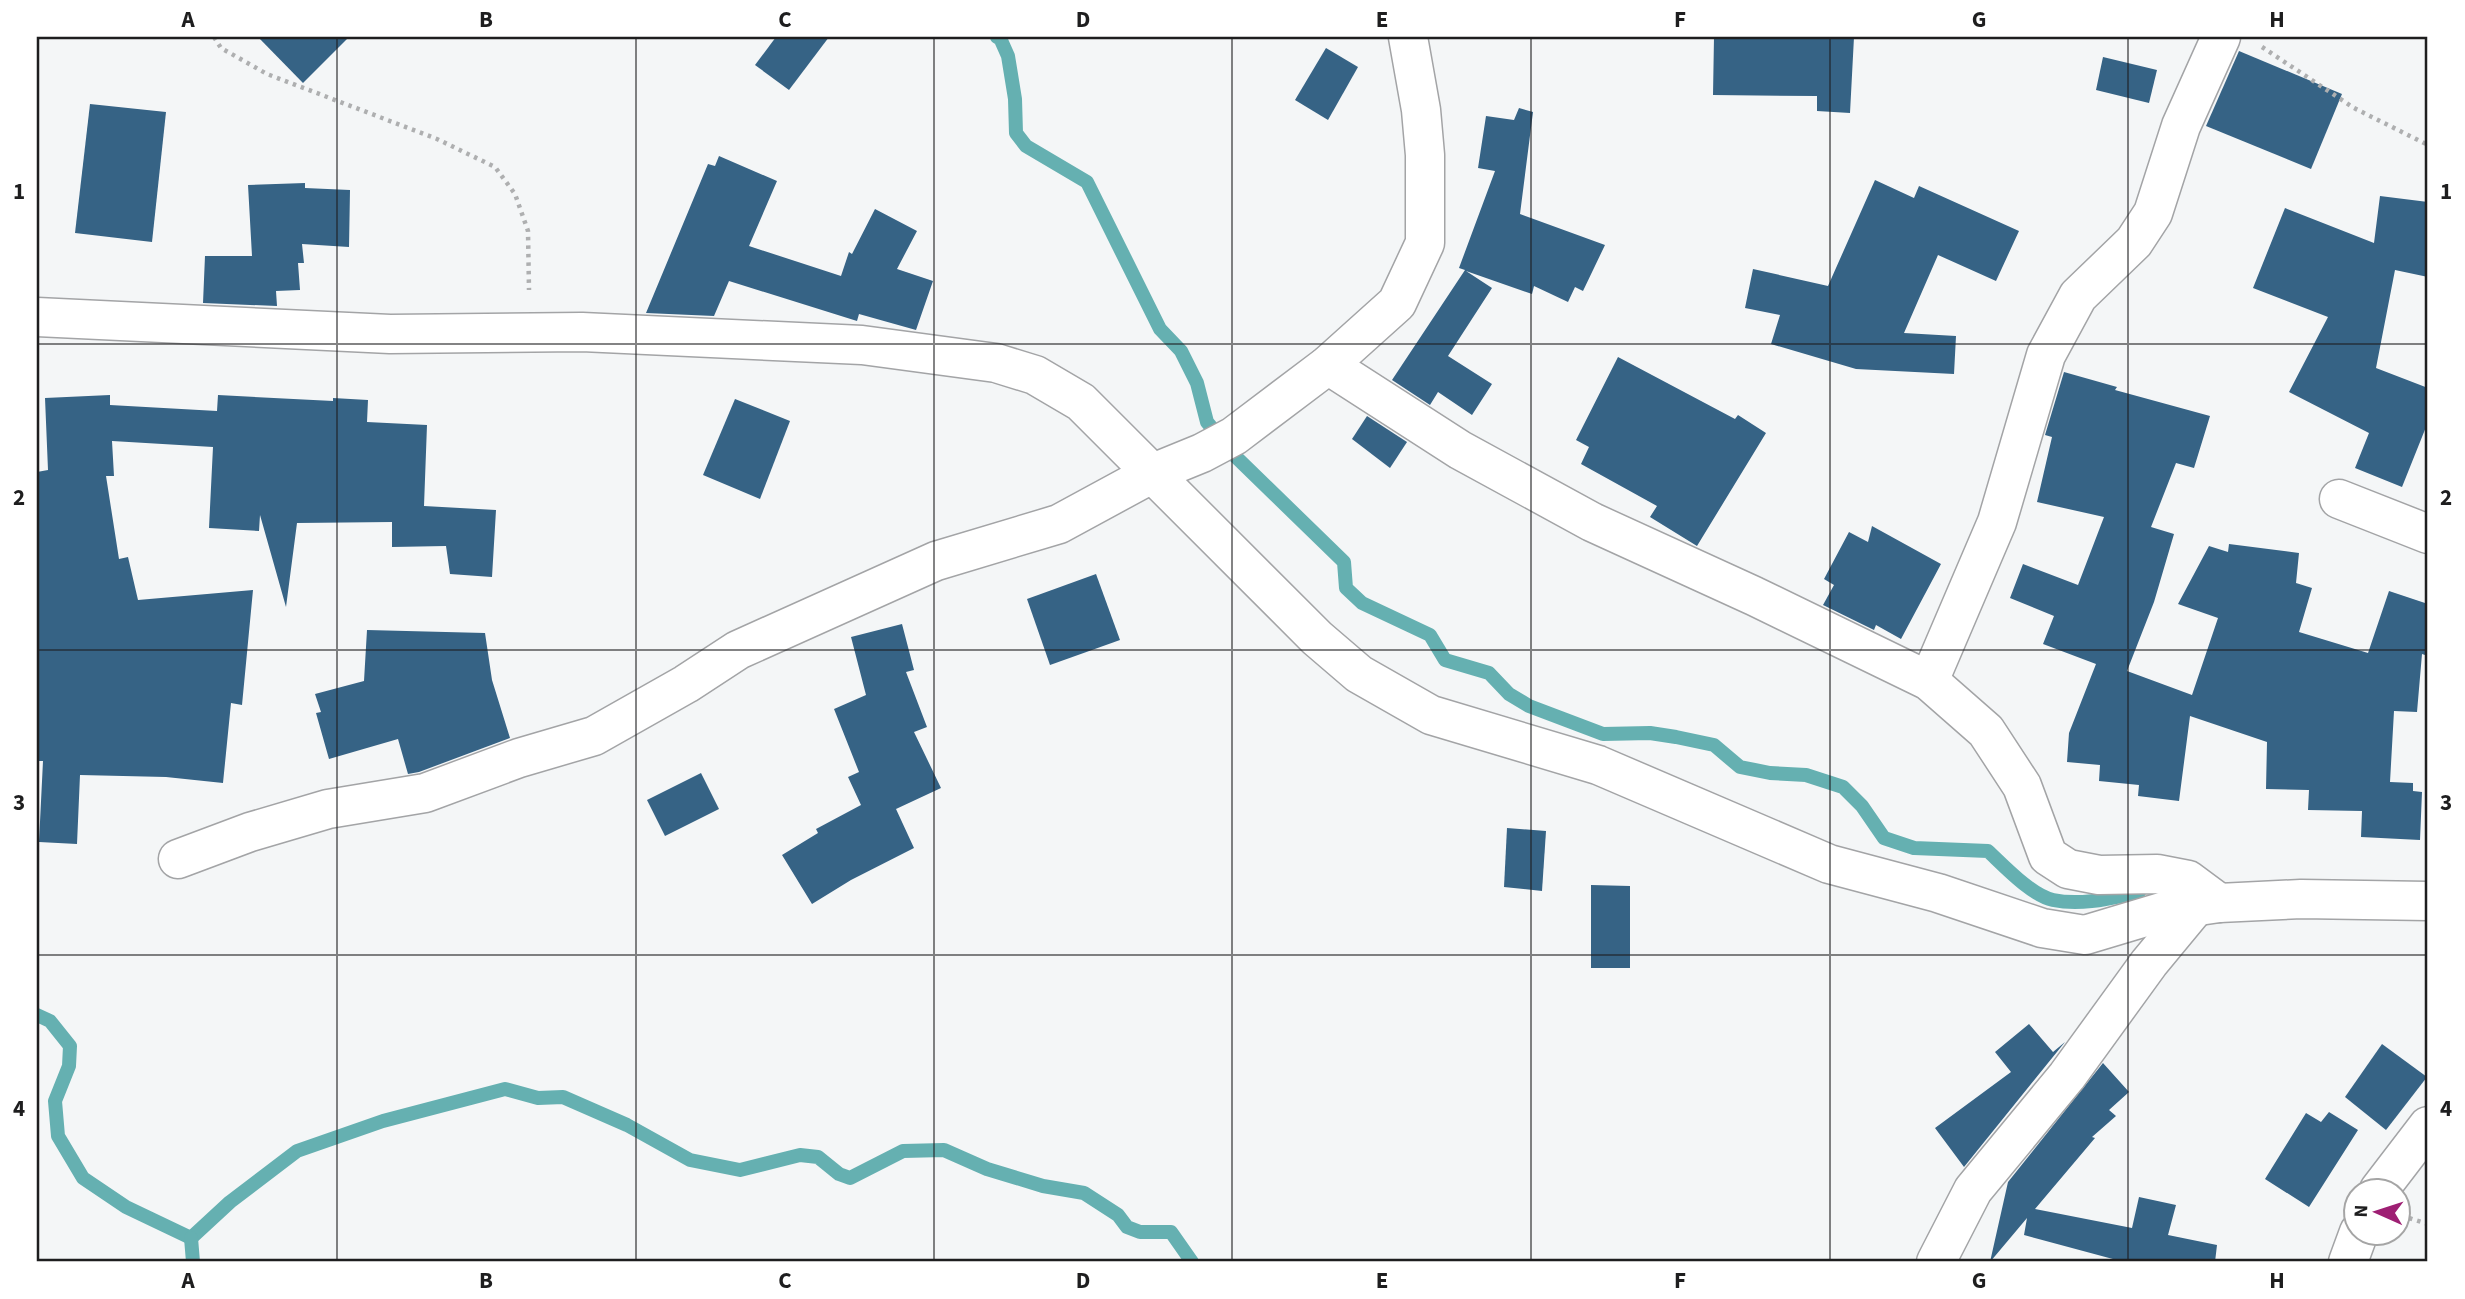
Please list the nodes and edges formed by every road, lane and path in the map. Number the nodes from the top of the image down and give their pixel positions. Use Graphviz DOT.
graph roads {
  1 [pos="215,37"];
  2 [pos="1408,37"];
  3 [pos="2221,37"];
  4 [pos="2258,44"];
  5 [pos="2428,145"];
  6 [pos="37,317"];
  7 [pos="529,333"];
  8 [pos="1328,365"];
  9 [pos="1153,473"];
  10 [pos="2339,499"];
  11 [pos="2428,534"];
  12 [pos="1929,681"];
  13 [pos="178,859"];
  14 [pos="2428,901"];
  15 [pos="2208,904"];
  16 [pos="2428,1126"];
  17 [pos="2390,1176"];
  18 [pos="1936,1262"];
  1 -- 7 [label="path"];
  2 -- 8 [label="street"];
  3 -- 12 [label="street"];
  4 -- 5 [label="path"];
  6 -- 7 [label="street"];
  7 -- 9 [label="street"];
  8 -- 9 [label="street"];
  8 -- 12 [label="street"];
  9 -- 13 [label="street"];
  9 -- 15 [label="street"];
  10 -- 11 [label="street"];
  12 -- 15 [label="street"];
  14 -- 15 [label="street"];
  15 -- 18 [label="street"];
  16 -- 17 [label="street"];
}
